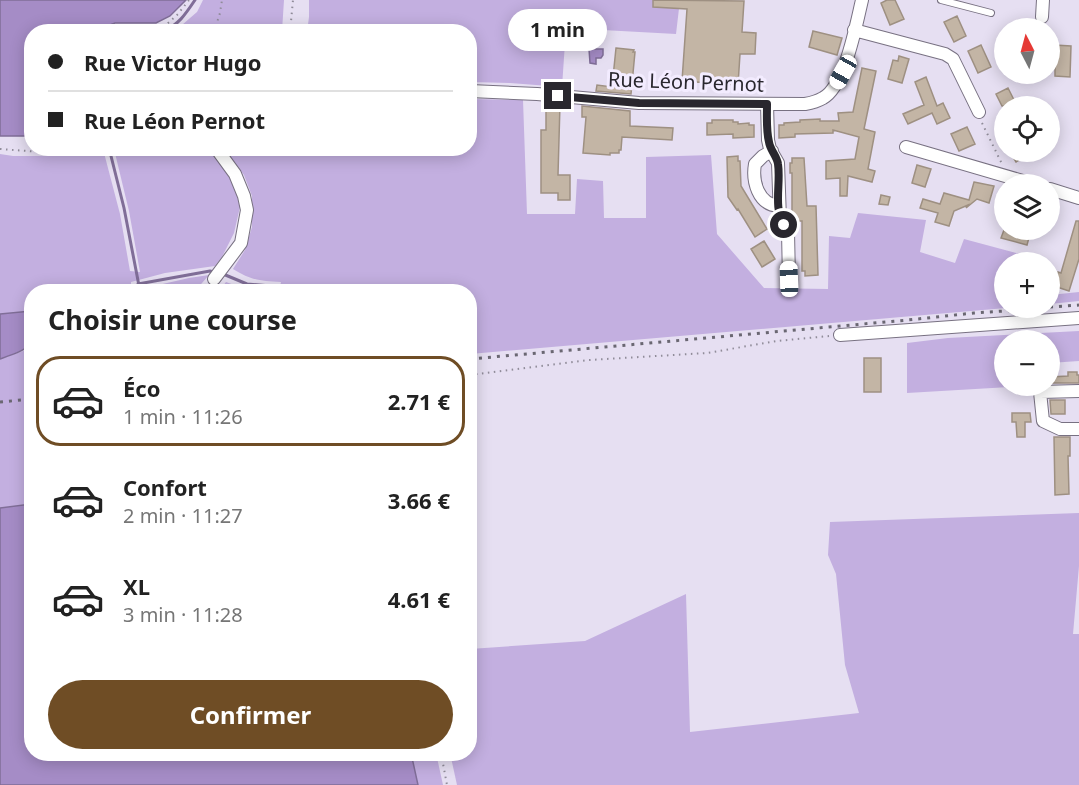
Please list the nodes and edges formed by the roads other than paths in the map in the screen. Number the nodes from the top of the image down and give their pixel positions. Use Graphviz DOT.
graph roads {
  1 [pos="862,0"];
  2 [pos="941,0"];
  3 [pos="1042,0"];
  4 [pos="991,13"];
  5 [pos="1042,17"];
  6 [pos="854,30"];
  7 [pos="477,91"];
  8 [pos="767,104"];
  9 [pos="979,112"];
  10 [pos="906,147"];
  11 [pos="772,151"];
  12 [pos="222,156"];
  13 [pos="998,174"];
  14 [pos="1060,192"];
  15 [pos="1079,198"];
  16 [pos="779,206"];
  17 [pos="218,275"];
  18 [pos="789,279"];
  19 [pos="1079,318"];
  20 [pos="840,335"];
  21 [pos="1079,391"];
  22 [pos="1079,429"];
  1 -- 6 [label="street, Rue Léon Pernot"];
  2 -- 4 [label="lane"];
  3 -- 5 [label="street"];
  6 -- 8 [label="street, Rue Léon Pernot"];
  6 -- 9 [label="street"];
  7 -- 8 [label="street, Rue Léon Pernot"];
  8 -- 11 [label="street"];
  10 -- 13 [label="street"];
  11 -- 16 [label="street"];
  11 -- 16 [label="street"];
  12 -- 17 [label="street"];
  14 -- 15 [label="street"];
  16 -- 18 [label="street"];
  19 -- 20 [label="street"];
  21 -- 22 [label="street"];
}
